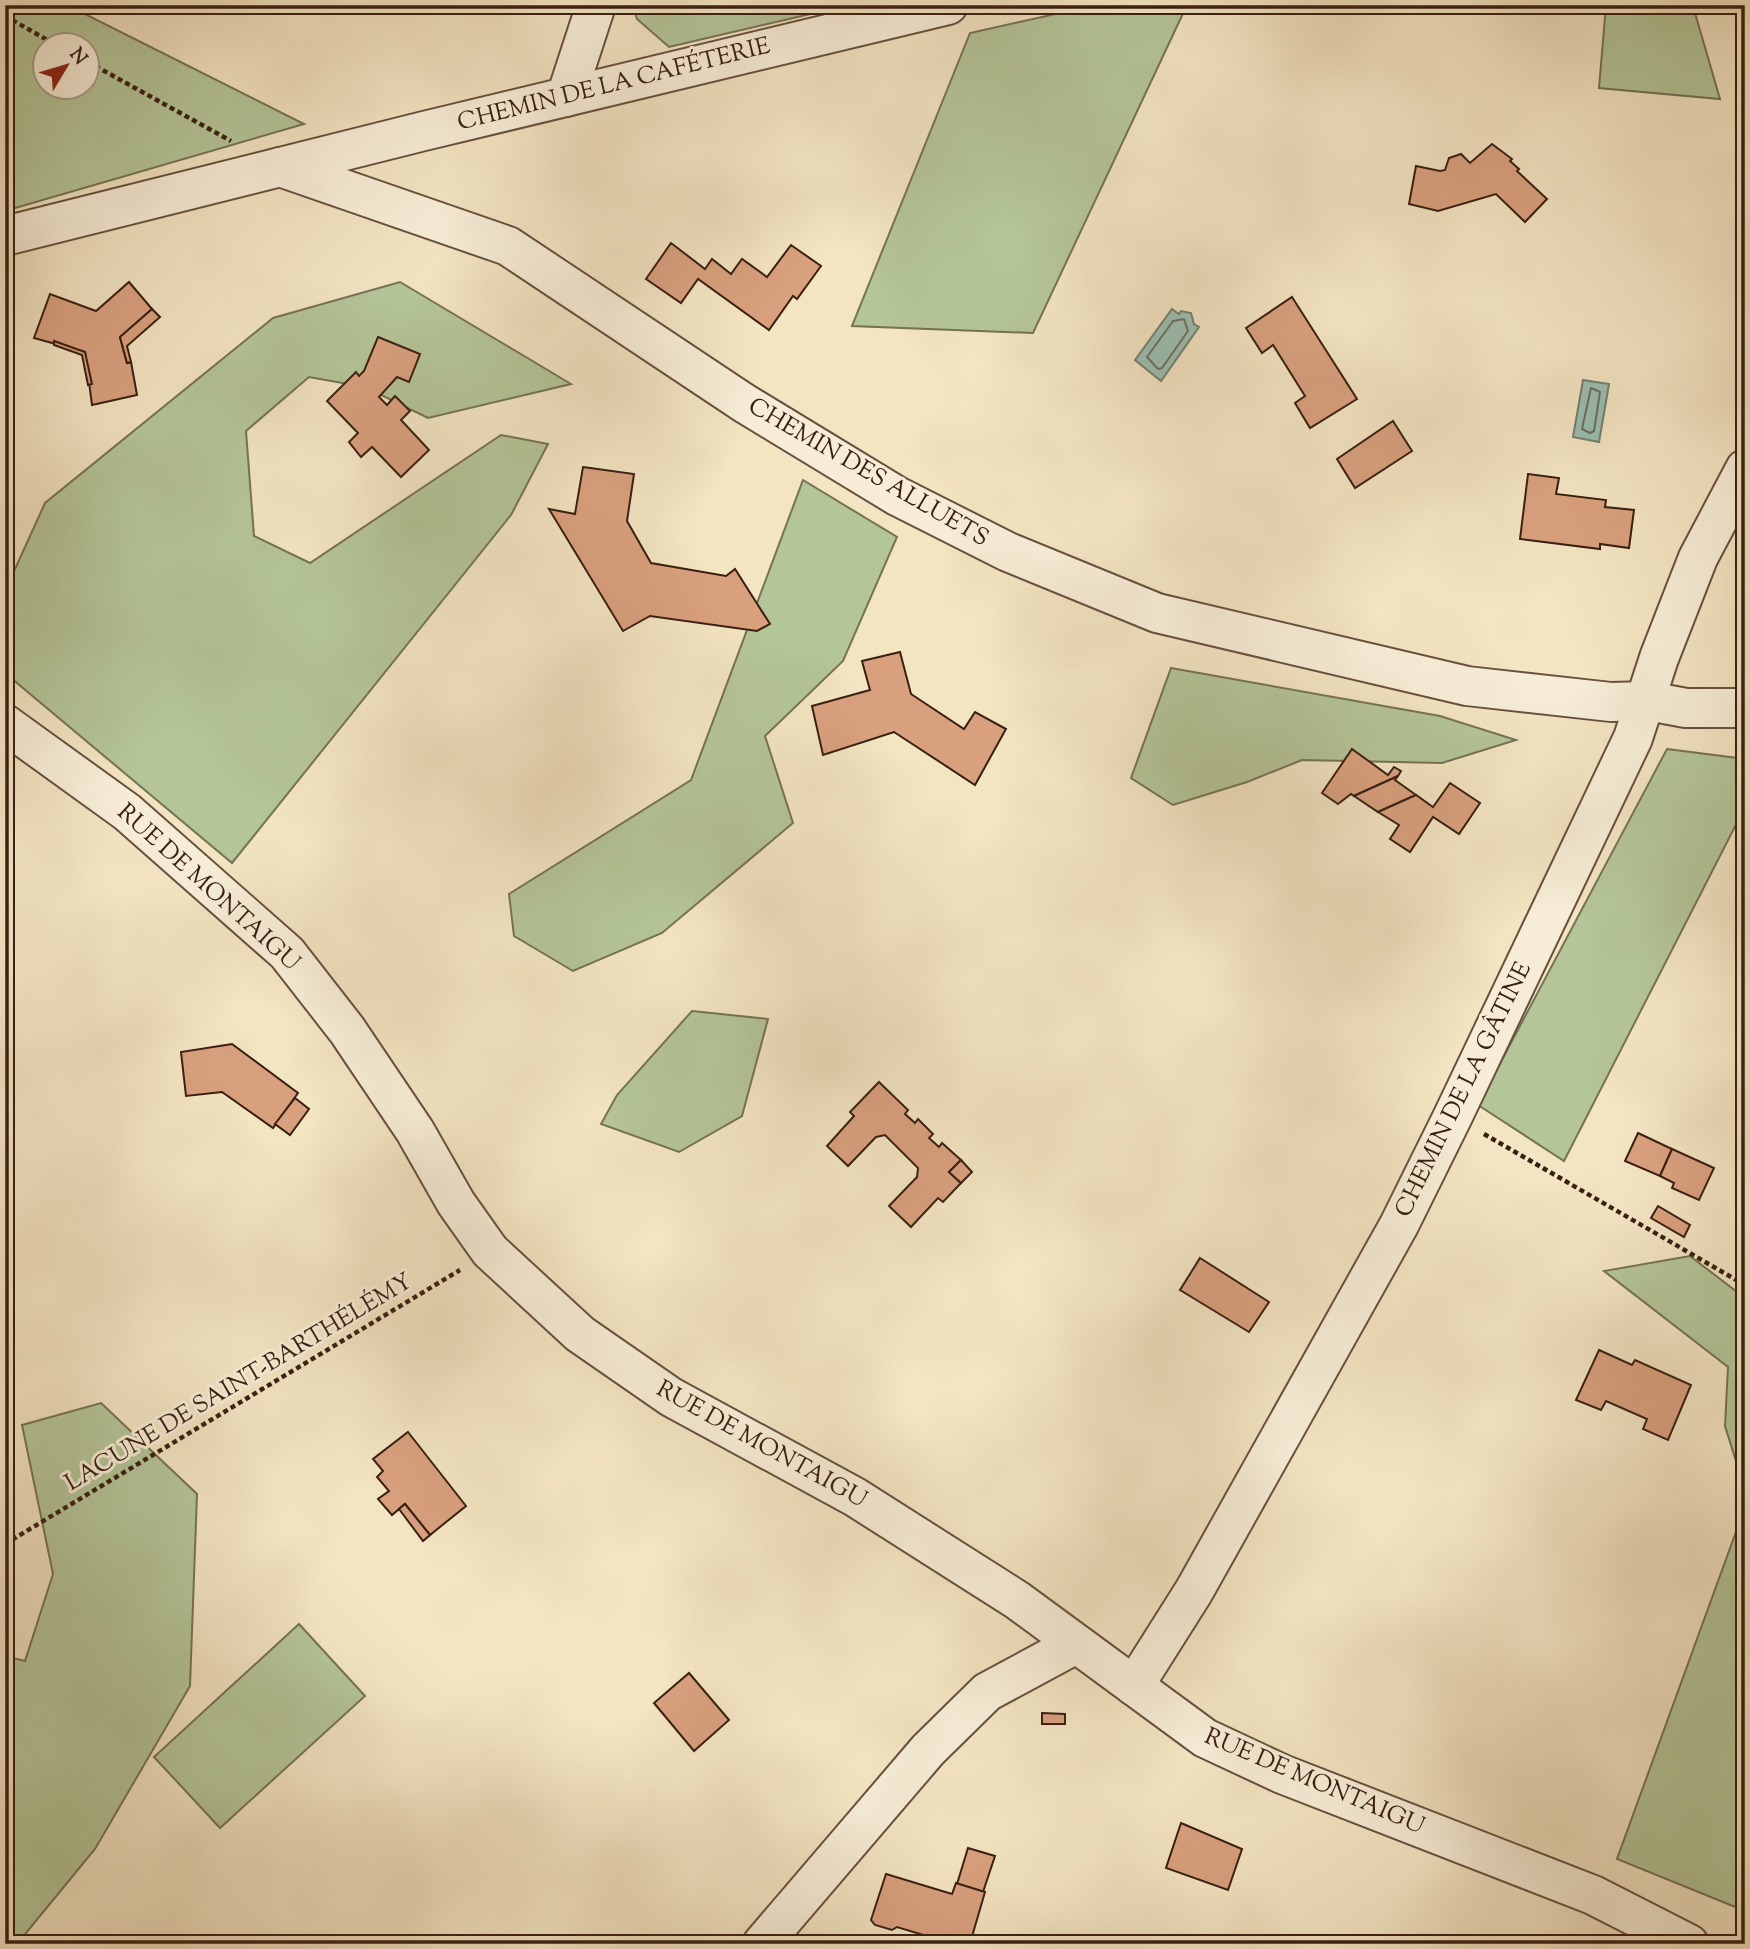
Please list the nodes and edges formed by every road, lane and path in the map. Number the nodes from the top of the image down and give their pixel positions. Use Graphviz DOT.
graph roads {
  1 [pos="596,5"];
  2 [pos="948,5"];
  3 [pos="5,16"];
  4 [pos="33,32"];
  5 [pos="102,70"];
  6 [pos="566,97"];
  7 [pos="280,167"];
  8 [pos="5,236"];
  9 [pos="1745,469"];
  10 [pos="1648,701"];
  11 [pos="1745,708"];
  12 [pos="5,724"];
  13 [pos="1453,1116"];
  14 [pos="490,1251"];
  15 [pos="1745,1285"];
  16 [pos="5,1544"];
  17 [pos="1076,1644"];
  18 [pos="1134,1686"];
  19 [pos="762,1944"];
  20 [pos="1689,1944"];
  1 -- 6 [label="street"];
  2 -- 6 [label="street, CHEMIN DE LA CAFÉTERIE"];
  3 -- 4 [label="path"];
  5 -- 7 [label="path"];
  6 -- 7 [label="street, CHEMIN DE LA CAFÉTERIE"];
  7 -- 8 [label="street, CHEMIN DE LA CAFÉTERIE"];
  7 -- 10 [label="street, CHEMIN DES ALLUETS"];
  9 -- 10 [label="street, CHEMIN DE LA GÂTINE"];
  10 -- 11 [label="street, CHEMIN DES ALLUETS"];
  10 -- 13 [label="street, CHEMIN DE LA GÂTINE"];
  12 -- 14 [label="street, RUE DE MONTAIGU"];
  13 -- 15 [label="path"];
  13 -- 18 [label="street, CHEMIN DE LA GÂTINE"];
  14 -- 16 [label="path, LACUNE DE SAINT-BARTHÉLÉMY"];
  14 -- 17 [label="street, RUE DE MONTAIGU"];
  17 -- 18 [label="street, RUE DE MONTAIGU"];
  17 -- 19 [label="street"];
  18 -- 20 [label="street, RUE DE MONTAIGU"];
}
